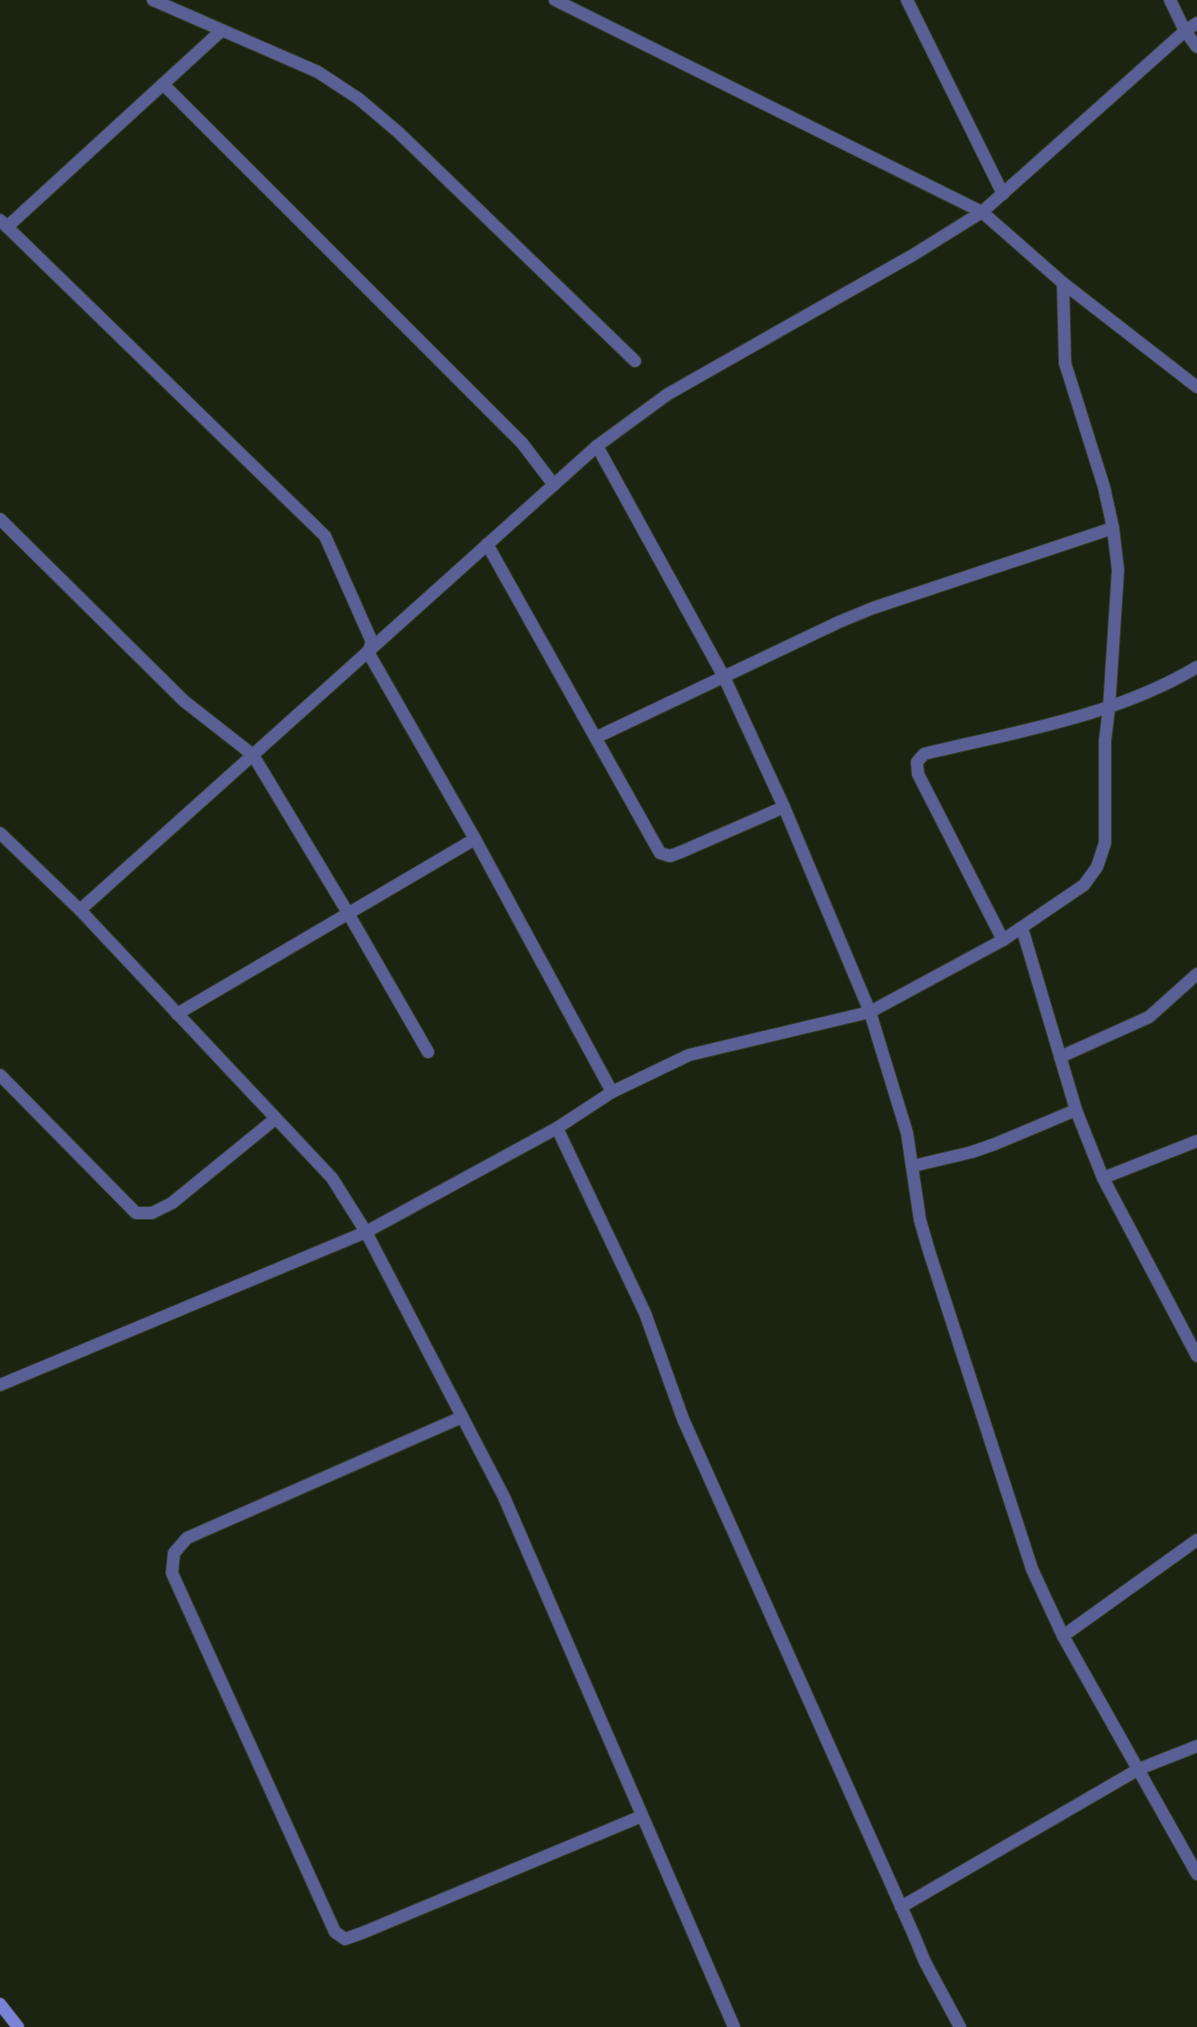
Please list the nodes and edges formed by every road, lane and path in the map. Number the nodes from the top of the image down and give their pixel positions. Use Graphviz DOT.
graph roads {
  1 [pos="154,0"];
  2 [pos="555,0"];
  3 [pos="907,0"];
  4 [pos="1170,0"];
  5 [pos="1197,22"];
  6 [pos="221,31"];
  7 [pos="1184,31"];
  8 [pos="1197,47"];
  9 [pos="163,84"];
  10 [pos="1002,194"];
  11 [pos="982,212"];
  12 [pos="4,223"];
  13 [pos="1063,283"];
  14 [pos="635,361"];
  15 [pos="1197,387"];
  16 [pos="597,446"];
  17 [pos="554,485"];
  18 [pos="0,519"];
  19 [pos="1113,528"];
  20 [pos="487,544"];
  21 [pos="368,652"];
  22 [pos="1197,667"];
  23 [pos="724,677"];
  24 [pos="1109,708"];
  25 [pos="597,737"];
  26 [pos="253,755"];
  27 [pos="784,807"];
  28 [pos="0,833"];
  29 [pos="475,839"];
  30 [pos="80,910"];
  31 [pos="348,914"];
  32 [pos="1022,928"];
  33 [pos="1003,940"];
  34 [pos="1197,974"];
  35 [pos="870,1012"];
  36 [pos="177,1014"];
  37 [pos="428,1052"];
  38 [pos="1060,1058"];
  39 [pos="0,1075"];
  40 [pos="612,1092"];
  41 [pos="1076,1110"];
  42 [pos="275,1119"];
  43 [pos="557,1128"];
  44 [pos="1197,1141"];
  45 [pos="913,1166"];
  46 [pos="1103,1178"];
  47 [pos="366,1232"];
  48 [pos="1197,1356"];
  49 [pos="0,1385"];
  50 [pos="462,1417"];
  51 [pos="1197,1540"];
  52 [pos="1063,1636"];
  53 [pos="1197,1746"];
  54 [pos="1139,1769"];
  55 [pos="642,1816"];
  56 [pos="1197,1874"];
  57 [pos="901,1907"];
  58 [pos="0,2004"];
  59 [pos="18,2027"];
  60 [pos="734,2027"];
  61 [pos="960,2027"];
  1 -- 6 [label="street"];
  2 -- 11 [label="street"];
  3 -- 10 [label="street"];
  4 -- 7 [label="street"];
  5 -- 7 [label="street"];
  6 -- 9 [label="street"];
  6 -- 14 [label="street"];
  7 -- 8 [label="street"];
  7 -- 10 [label="street"];
  9 -- 12 [label="street"];
  9 -- 17 [label="street"];
  10 -- 11 [label="street"];
  11 -- 13 [label="street"];
  11 -- 16 [label="street"];
  12 -- 21 [label="street"];
  13 -- 15 [label="street"];
  13 -- 19 [label="street"];
  16 -- 17 [label="street"];
  16 -- 23 [label="street"];
  17 -- 20 [label="street"];
  18 -- 26 [label="street"];
  19 -- 23 [label="street"];
  19 -- 24 [label="street"];
  20 -- 21 [label="street"];
  20 -- 25 [label="street"];
  21 -- 26 [label="street"];
  21 -- 29 [label="street"];
  22 -- 24 [label="street"];
  23 -- 25 [label="street"];
  23 -- 27 [label="street"];
  24 -- 32 [label="street"];
  24 -- 33 [label="street"];
  25 -- 27 [label="street"];
  26 -- 30 [label="street"];
  26 -- 31 [label="street"];
  27 -- 35 [label="street"];
  28 -- 30 [label="street"];
  29 -- 31 [label="street"];
  29 -- 40 [label="street"];
  30 -- 36 [label="street"];
  31 -- 36 [label="street"];
  31 -- 37 [label="street"];
  32 -- 33 [label="street"];
  32 -- 38 [label="street"];
  33 -- 35 [label="street"];
  34 -- 38 [label="street"];
  35 -- 40 [label="street"];
  35 -- 45 [label="street"];
  36 -- 42 [label="street"];
  38 -- 41 [label="street"];
  39 -- 42 [label="street"];
  40 -- 43 [label="street"];
  41 -- 45 [label="street"];
  41 -- 46 [label="street"];
  42 -- 47 [label="street"];
  43 -- 47 [label="street"];
  43 -- 57 [label="street"];
  44 -- 46 [label="street"];
  45 -- 52 [label="street"];
  46 -- 48 [label="street"];
  47 -- 49 [label="street"];
  47 -- 50 [label="street"];
  50 -- 55 [label="street"];
  50 -- 55 [label="street"];
  51 -- 52 [label="street"];
  52 -- 54 [label="street"];
  53 -- 54 [label="street"];
  54 -- 56 [label="street"];
  54 -- 57 [label="street"];
  55 -- 60 [label="street"];
  57 -- 61 [label="street"];
  58 -- 59 [label="main road"];
}
